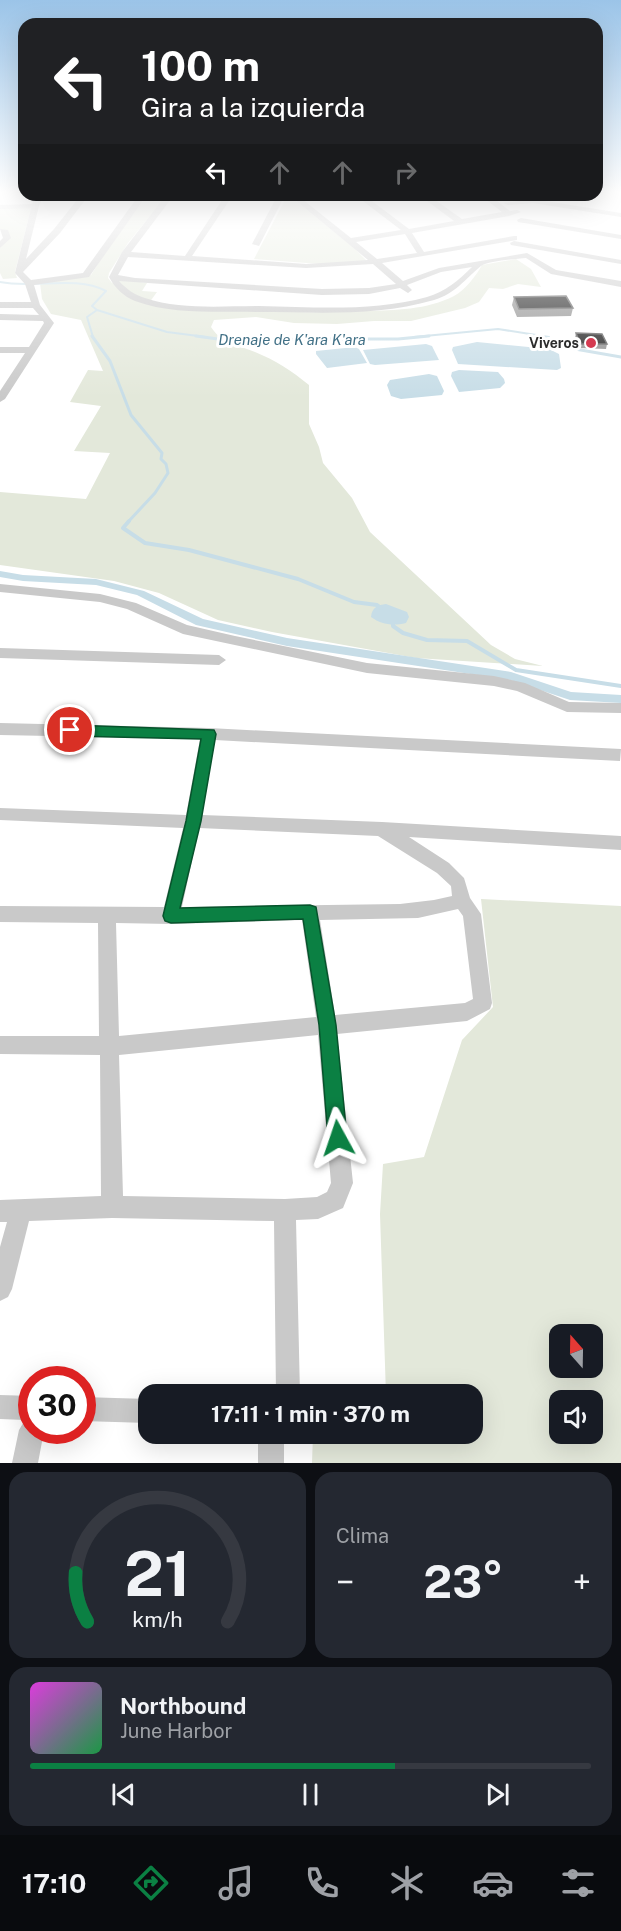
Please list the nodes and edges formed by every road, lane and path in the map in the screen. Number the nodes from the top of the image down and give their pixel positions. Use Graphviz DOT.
graph roads {
  1 [pos="22,261"];
  2 [pos="30,261"];
  3 [pos="96,261"];
  4 [pos="120,261"];
  5 [pos="190,261"];
  6 [pos="387,261"];
  7 [pos="494,261"];
  8 [pos="538,261"];
  9 [pos="378,263"];
  10 [pos="479,264"];
  11 [pos="194,271"];
  12 [pos="19,273"];
  13 [pos="313,273"];
  14 [pos="113,277"];
  15 [pos="29,284"];
  16 [pos="621,284"];
  17 [pos="401,285"];
  18 [pos="304,291"];
  19 [pos="421,301"];
  20 [pos="36,305"];
  21 [pos="0,306"];
  22 [pos="0,317"];
  23 [pos="46,318"];
  24 [pos="0,350"];
  25 [pos="33,350"];
  26 [pos="0,377"];
  27 [pos="14,377"];
  28 [pos="0,399"];
  29 [pos="0,582"];
  30 [pos="0,588"];
  31 [pos="31,590"];
  32 [pos="0,653"];
  33 [pos="219,660"];
  34 [pos="621,708"];
  35 [pos="0,729"];
  36 [pos="209,734"];
  37 [pos="621,756"];
  38 [pos="0,814"];
  39 [pos="193,821"];
  40 [pos="382,829"];
  41 [pos="621,843"];
  42 [pos="461,900"];
  43 [pos="310,912"];
  44 [pos="0,914"];
  45 [pos="107,916"];
  46 [pos="171,916"];
  47 [pos="327,1025"];
  48 [pos="0,1045"];
  49 [pos="111,1046"];
  50 [pos="112,1207"];
  51 [pos="285,1210"];
  52 [pos="11,1211"];
  53 [pos="0,1289"];
  54 [pos="288,1384"];
  55 [pos="0,1407"];
  56 [pos="18,1408"];
  57 [pos="96,1409"];
  58 [pos="138,1411"];
  59 [pos="29,1444"];
  60 [pos="271,1444"];
  61 [pos="26,1463"];
  62 [pos="271,1463"];
  1 -- 12 [label="street"];
  2 -- 12 [label="street"];
  3 -- 15 [label="street"];
  4 -- 14 [label="street"];
  5 -- 11 [label="street"];
  6 -- 9 [label="street"];
  7 -- 10 [label="street"];
  8 -- 16 [label="street"];
  9 -- 13 [label="street"];
  9 -- 17 [label="street"];
  10 -- 17 [label="street"];
  10 -- 19 [label="street"];
  11 -- 13 [label="street"];
  11 -- 14 [label="street"];
  11 -- 18 [label="street"];
  12 -- 15 [label="street"];
  13 -- 18 [label="street"];
  14 -- 19 [label="street"];
  15 -- 20 [label="street"];
  17 -- 18 [label="street"];
  17 -- 19 [label="street"];
  20 -- 21 [label="street"];
  20 -- 23 [label="street"];
  22 -- 23 [label="street"];
  23 -- 25 [label="street"];
  24 -- 25 [label="street"];
  25 -- 27 [label="street"];
  26 -- 27 [label="street"];
  27 -- 28 [label="street"];
  29 -- 31 [label="street"];
  30 -- 31 [label="street"];
  31 -- 34 [label="street"];
  32 -- 33 [label="street"];
  35 -- 36 [label="street"];
  36 -- 37 [label="street"];
  36 -- 39 [label="street"];
  38 -- 39 [label="street"];
  39 -- 40 [label="street"];
  39 -- 46 [label="street"];
  40 -- 41 [label="street"];
  40 -- 42 [label="street"];
  42 -- 43 [label="street"];
  42 -- 47 [label="street"];
  43 -- 46 [label="street"];
  43 -- 47 [label="street"];
  44 -- 45 [label="street"];
  45 -- 46 [label="street"];
  45 -- 49 [label="street"];
  47 -- 49 [label="street"];
  47 -- 51 [label="street"];
  48 -- 49 [label="street"];
  49 -- 50 [label="street"];
  50 -- 51 [label="street"];
  50 -- 52 [label="street"];
  51 -- 54 [label="street"];
  52 -- 53 [label="street"];
  55 -- 56 [label="street"];
  57 -- 58 [label="street"];
  59 -- 61 [label="street"];
  60 -- 62 [label="street"];
}
